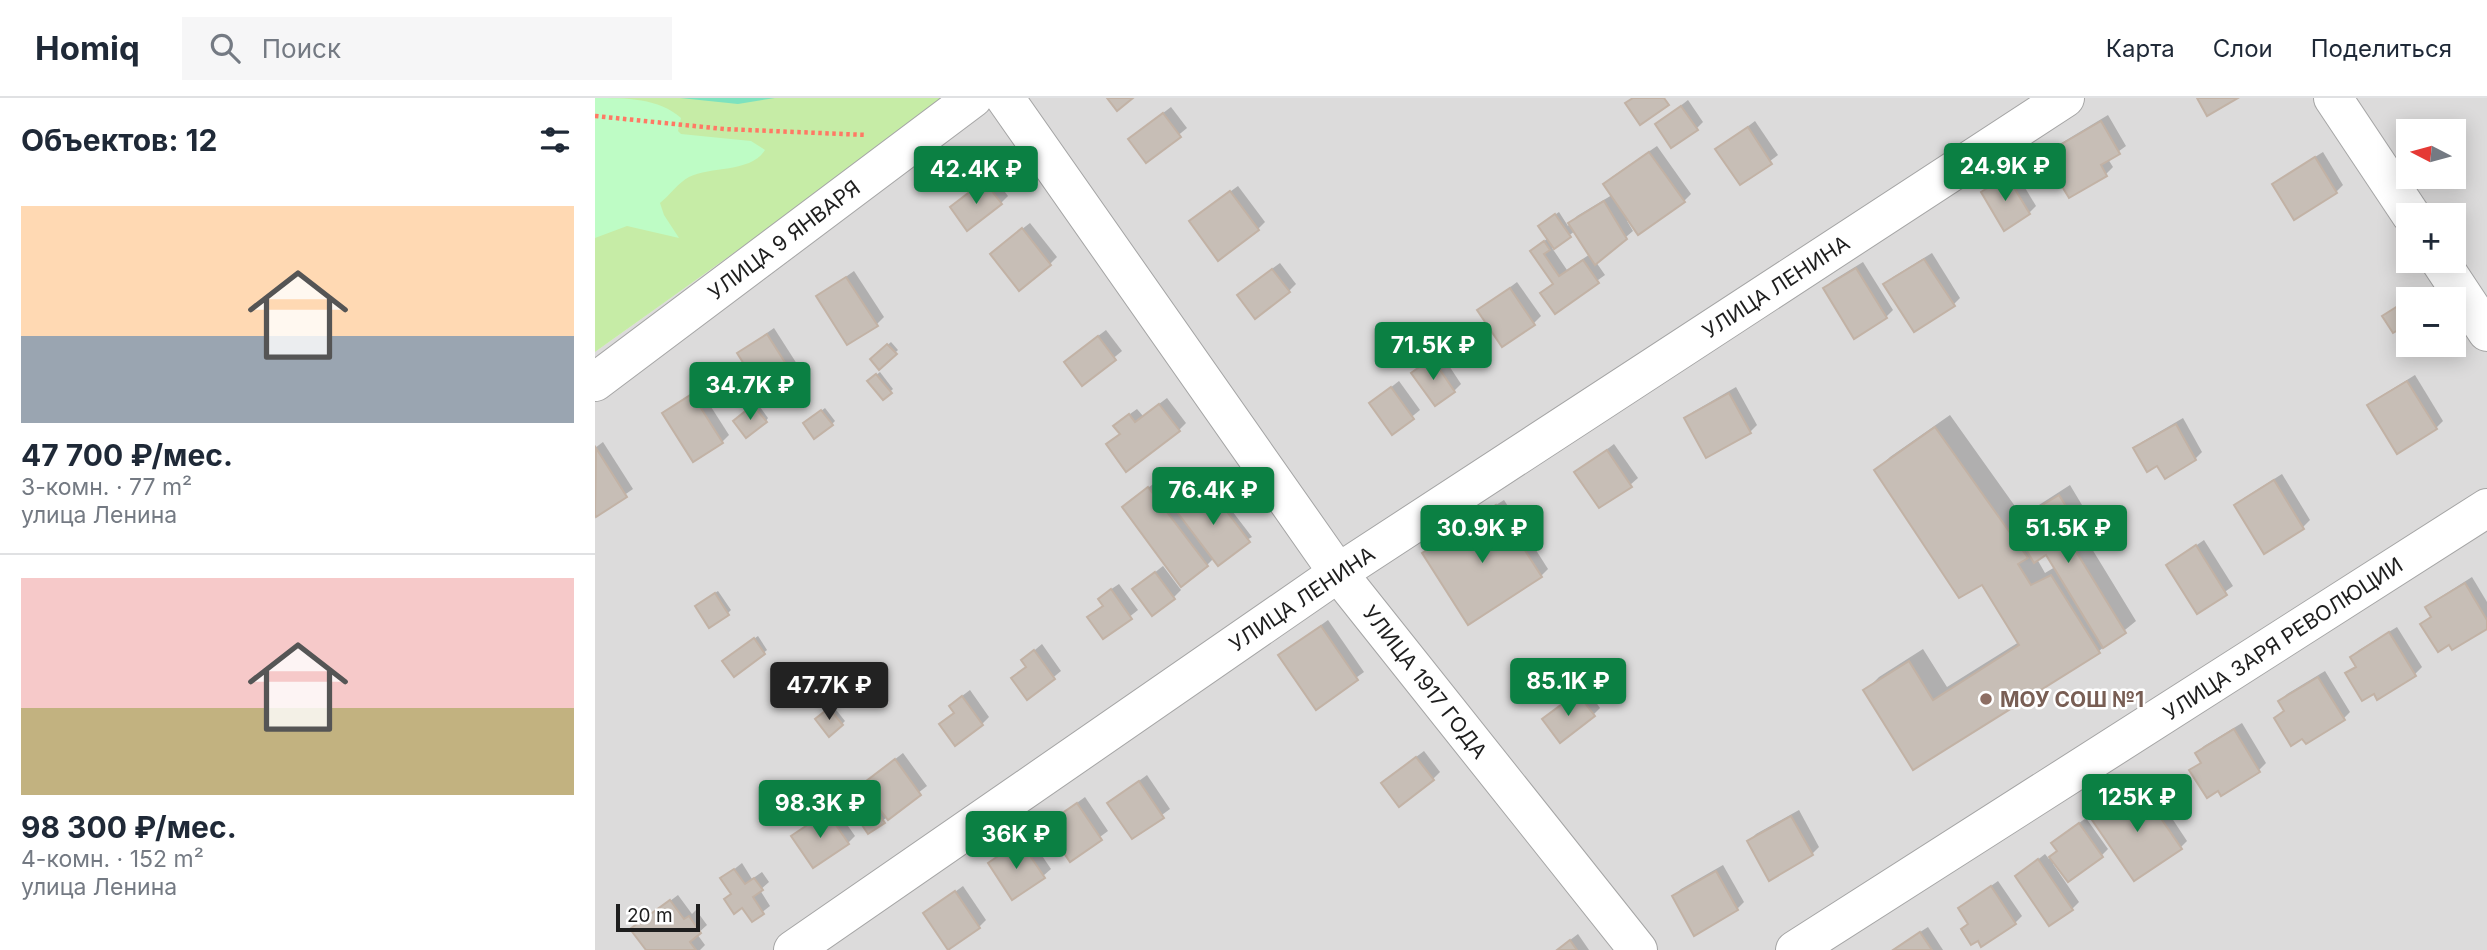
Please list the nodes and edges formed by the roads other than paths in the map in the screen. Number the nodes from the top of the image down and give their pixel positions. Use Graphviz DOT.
graph roads {
  1 [pos="973,98"];
  2 [pos="1005,98"];
  3 [pos="2065,98"];
  4 [pos="2333,98"];
  5 [pos="2402,203"];
  6 [pos="2448,273"];
  7 [pos="2487,332"];
  8 [pos="595,382"];
  9 [pos="2487,508"];
  10 [pos="1338,573"];
  11 [pos="793,950"];
  12 [pos="1638,950"];
  13 [pos="1795,950"];
  1 -- 8 [label="street, УЛИЦА 9 ЯНВАРЯ"];
  2 -- 10 [label="street, УЛИЦА 1917 ГОДА"];
  3 -- 10 [label="street, УЛИЦА ЛЕНИНА"];
  4 -- 5 [label="street"];
  6 -- 7 [label="street"];
  9 -- 13 [label="street, УЛИЦА ЗАРЯ РЕВОЛЮЦИИ"];
  10 -- 11 [label="street, УЛИЦА ЛЕНИНА"];
  10 -- 12 [label="street, УЛИЦА 1917 ГОДА"];
}
